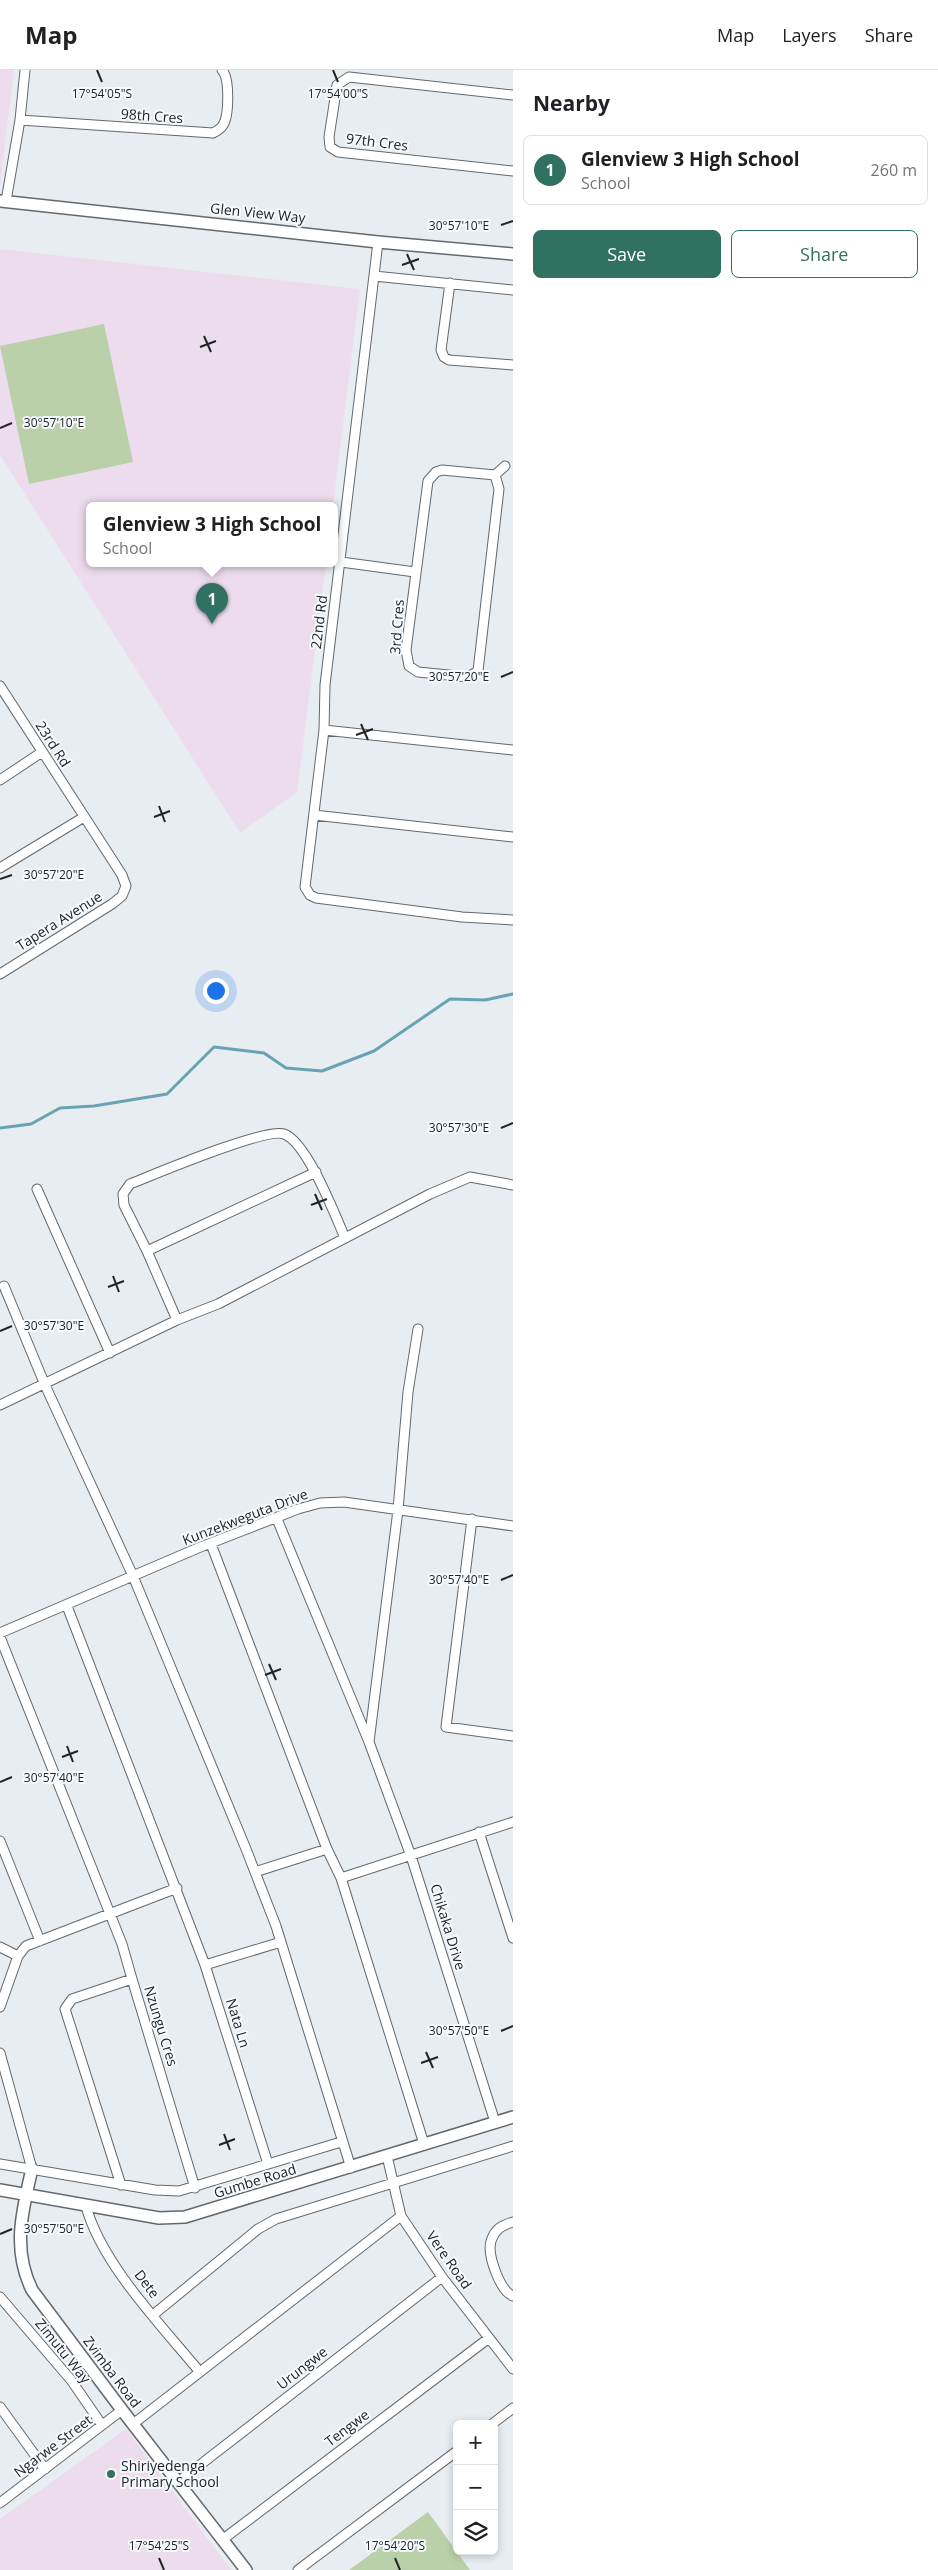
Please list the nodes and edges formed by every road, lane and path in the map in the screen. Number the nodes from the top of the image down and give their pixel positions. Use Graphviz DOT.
graph roads {
  1 [pos="25,70"];
  2 [pos="222,70"];
  3 [pos="513,95"];
  4 [pos="20,120"];
  5 [pos="513,171"];
  6 [pos="3,201"];
  7 [pos="378,242"];
  8 [pos="513,254"];
  9 [pos="374,276"];
  10 [pos="450,282"];
  11 [pos="513,290"];
  12 [pos="513,365"];
  13 [pos="505,466"];
  14 [pos="495,475"];
  15 [pos="341,562"];
  16 [pos="415,572"];
  17 [pos="1,689"];
  18 [pos="324,730"];
  19 [pos="513,750"];
  20 [pos="42,752"];
  21 [pos="0,780"];
  22 [pos="314,815"];
  23 [pos="84,817"];
  24 [pos="513,837"];
  25 [pos="0,868"];
  26 [pos="513,920"];
  27 [pos="0,974"];
  28 [pos="316,1172"];
  29 [pos="513,1185"];
  30 [pos="37,1188"];
  31 [pos="345,1238"];
  32 [pos="148,1250"];
  33 [pos="4,1286"];
  34 [pos="177,1320"];
  35 [pos="418,1329"];
  36 [pos="110,1353"];
  37 [pos="45,1385"];
  38 [pos="0,1405"];
  39 [pos="398,1510"];
  40 [pos="277,1519"];
  41 [pos="472,1519"];
  42 [pos="513,1526"];
  43 [pos="212,1544"];
  44 [pos="133,1576"];
  45 [pos="66,1606"];
  46 [pos="0,1633"];
  47 [pos="0,1637"];
  48 [pos="513,1736"];
  49 [pos="368,1742"];
  50 [pos="513,1822"];
  51 [pos="479,1832"];
  52 [pos="0,1841"];
  53 [pos="327,1849"];
  54 [pos="411,1856"];
  55 [pos="255,1872"];
  56 [pos="340,1878"];
  57 [pos="177,1888"];
  58 [pos="109,1915"];
  59 [pos="513,1938"];
  60 [pos="40,1941"];
  61 [pos="281,1942"];
  62 [pos="0,1947"];
  63 [pos="18,1956"];
  64 [pos="205,1965"];
  65 [pos="132,1979"];
  66 [pos="0,2007"];
  67 [pos="0,2053"];
  68 [pos="513,2117"];
  69 [pos="495,2122"];
  70 [pos="341,2142"];
  71 [pos="424,2144"];
  72 [pos="513,2146"];
  73 [pos="386,2156"];
  74 [pos="0,2164"];
  75 [pos="268,2164"];
  76 [pos="350,2168"];
  77 [pos="32,2169"];
  78 [pos="393,2182"];
  79 [pos="121,2185"];
  80 [pos="195,2188"];
  81 [pos="0,2190"];
  82 [pos="26,2195"];
  83 [pos="86,2206"];
  84 [pos="401,2216"];
  85 [pos="513,2222"];
  86 [pos="442,2277"];
  87 [pos="513,2296"];
  88 [pos="0,2297"];
  89 [pos="153,2315"];
  90 [pos="489,2338"];
  91 [pos="513,2369"];
  92 [pos="199,2371"];
  93 [pos="513,2408"];
  94 [pos="1,2410"];
  95 [pos="122,2410"];
  96 [pos="497,2420"];
  97 [pos="133,2424"];
  98 [pos="102,2425"];
  99 [pos="453,2454"];
  100 [pos="45,2469"];
  101 [pos="178,2482"];
  102 [pos="0,2503"];
  103 [pos="222,2540"];
  104 [pos="246,2570"];
  105 [pos="298,2570"];
  1 -- 4 [label="street"];
  2 -- 4 [label="street, 98th Cres"];
  3 -- 5 [label="street, 97th Cres"];
  4 -- 6 [label="street"];
  6 -- 7 [label="street, Glen View Way"];
  7 -- 8 [label="street, Glen View Way"];
  7 -- 9 [label="street, 22nd Rd"];
  9 -- 10 [label="street"];
  9 -- 15 [label="street, 22nd Rd"];
  10 -- 11 [label="street"];
  10 -- 12 [label="street"];
  13 -- 14 [label="street"];
  14 -- 16 [label="street, 3rd Cres"];
  14 -- 16 [label="street, 3rd Cres"];
  15 -- 16 [label="street"];
  15 -- 18 [label="street, 22nd Rd"];
  17 -- 20 [label="street, 23rd Rd"];
  18 -- 19 [label="street"];
  18 -- 22 [label="street, 22nd Rd"];
  20 -- 21 [label="street"];
  20 -- 23 [label="street, 23rd Rd"];
  22 -- 24 [label="street"];
  22 -- 26 [label="street, 22nd Rd"];
  23 -- 25 [label="street"];
  23 -- 27 [label="street, Tapera Avenue"];
  28 -- 31 [label="street"];
  28 -- 32 [label="street"];
  28 -- 32 [label="street"];
  29 -- 31 [label="street"];
  30 -- 36 [label="street"];
  31 -- 34 [label="street"];
  32 -- 34 [label="street"];
  33 -- 37 [label="street"];
  34 -- 36 [label="street"];
  35 -- 39 [label="street, Chikaka Drive"];
  36 -- 37 [label="street"];
  37 -- 38 [label="street"];
  37 -- 44 [label="street"];
  39 -- 40 [label="street, Kunzekweguta Drive"];
  39 -- 41 [label="street, Kunzekweguta Drive"];
  39 -- 49 [label="street, Chikaka Drive"];
  40 -- 43 [label="street, Kunzekweguta Drive"];
  40 -- 49 [label="street, Chikaka Drive"];
  41 -- 42 [label="street, Kunzekweguta Drive"];
  41 -- 48 [label="street"];
  43 -- 44 [label="street, Kunzekweguta Drive"];
  43 -- 53 [label="street"];
  44 -- 45 [label="street, Kunzekweguta Drive"];
  44 -- 55 [label="street"];
  45 -- 46 [label="street, Kunzekweguta Drive"];
  45 -- 57 [label="street, Nata Ln"];
  47 -- 58 [label="street"];
  49 -- 54 [label="street, Chikaka Drive"];
  50 -- 51 [label="street"];
  51 -- 54 [label="street"];
  51 -- 59 [label="street"];
  52 -- 60 [label="street"];
  53 -- 55 [label="street"];
  53 -- 56 [label="street"];
  54 -- 56 [label="street"];
  54 -- 69 [label="street, Chikaka Drive"];
  55 -- 61 [label="street"];
  56 -- 71 [label="street"];
  57 -- 58 [label="street"];
  57 -- 64 [label="street, Nata Ln"];
  58 -- 60 [label="street"];
  58 -- 65 [label="street"];
  60 -- 63 [label="street"];
  61 -- 64 [label="street"];
  61 -- 70 [label="street"];
  62 -- 63 [label="street"];
  63 -- 66 [label="street"];
  64 -- 75 [label="street, Nata Ln"];
  65 -- 79 [label="street, Nzungu Cres"];
  65 -- 80 [label="street, Nzungu Cres"];
  67 -- 77 [label="street"];
  68 -- 69 [label="street, Gumbe Road"];
  69 -- 71 [label="street, Gumbe Road"];
  70 -- 75 [label="street"];
  70 -- 76 [label="street"];
  71 -- 73 [label="street, Gumbe Road"];
  72 -- 78 [label="street"];
  73 -- 76 [label="street, Gumbe Road"];
  73 -- 78 [label="street, Vere Road"];
  74 -- 77 [label="street"];
  75 -- 80 [label="street"];
  76 -- 83 [label="street, Gumbe Road"];
  77 -- 79 [label="street"];
  77 -- 82 [label="street, Zvimba Road"];
  78 -- 84 [label="street, Vere Road"];
  78 -- 89 [label="street"];
  79 -- 80 [label="street"];
  81 -- 82 [label="street, Gumbe Road"];
  82 -- 83 [label="street, Gumbe Road"];
  82 -- 95 [label="street, Zvimba Road"];
  83 -- 89 [label="street, Dete"];
  84 -- 86 [label="street, Vere Road"];
  84 -- 92 [label="street"];
  85 -- 87 [label="street"];
  86 -- 90 [label="street, Vere Road"];
  86 -- 101 [label="street, Urungwe"];
  88 -- 98 [label="street, Zimutu Way"];
  89 -- 92 [label="street, Dete"];
  90 -- 91 [label="street, Vere Road"];
  90 -- 103 [label="street, Tengwe"];
  92 -- 97 [label="street"];
  93 -- 96 [label="street"];
  94 -- 100 [label="street"];
  95 -- 97 [label="street, Zvimba Road"];
  95 -- 98 [label="street, Ngarwe Street"];
  97 -- 101 [label="street, Zvimba Road"];
  98 -- 100 [label="street, Ngarwe Street"];
  99 -- 105 [label="street"];
  100 -- 102 [label="street, Ngarwe Street"];
  101 -- 103 [label="street, Zvimba Road"];
  103 -- 104 [label="street, Zvimba Road"];
}
